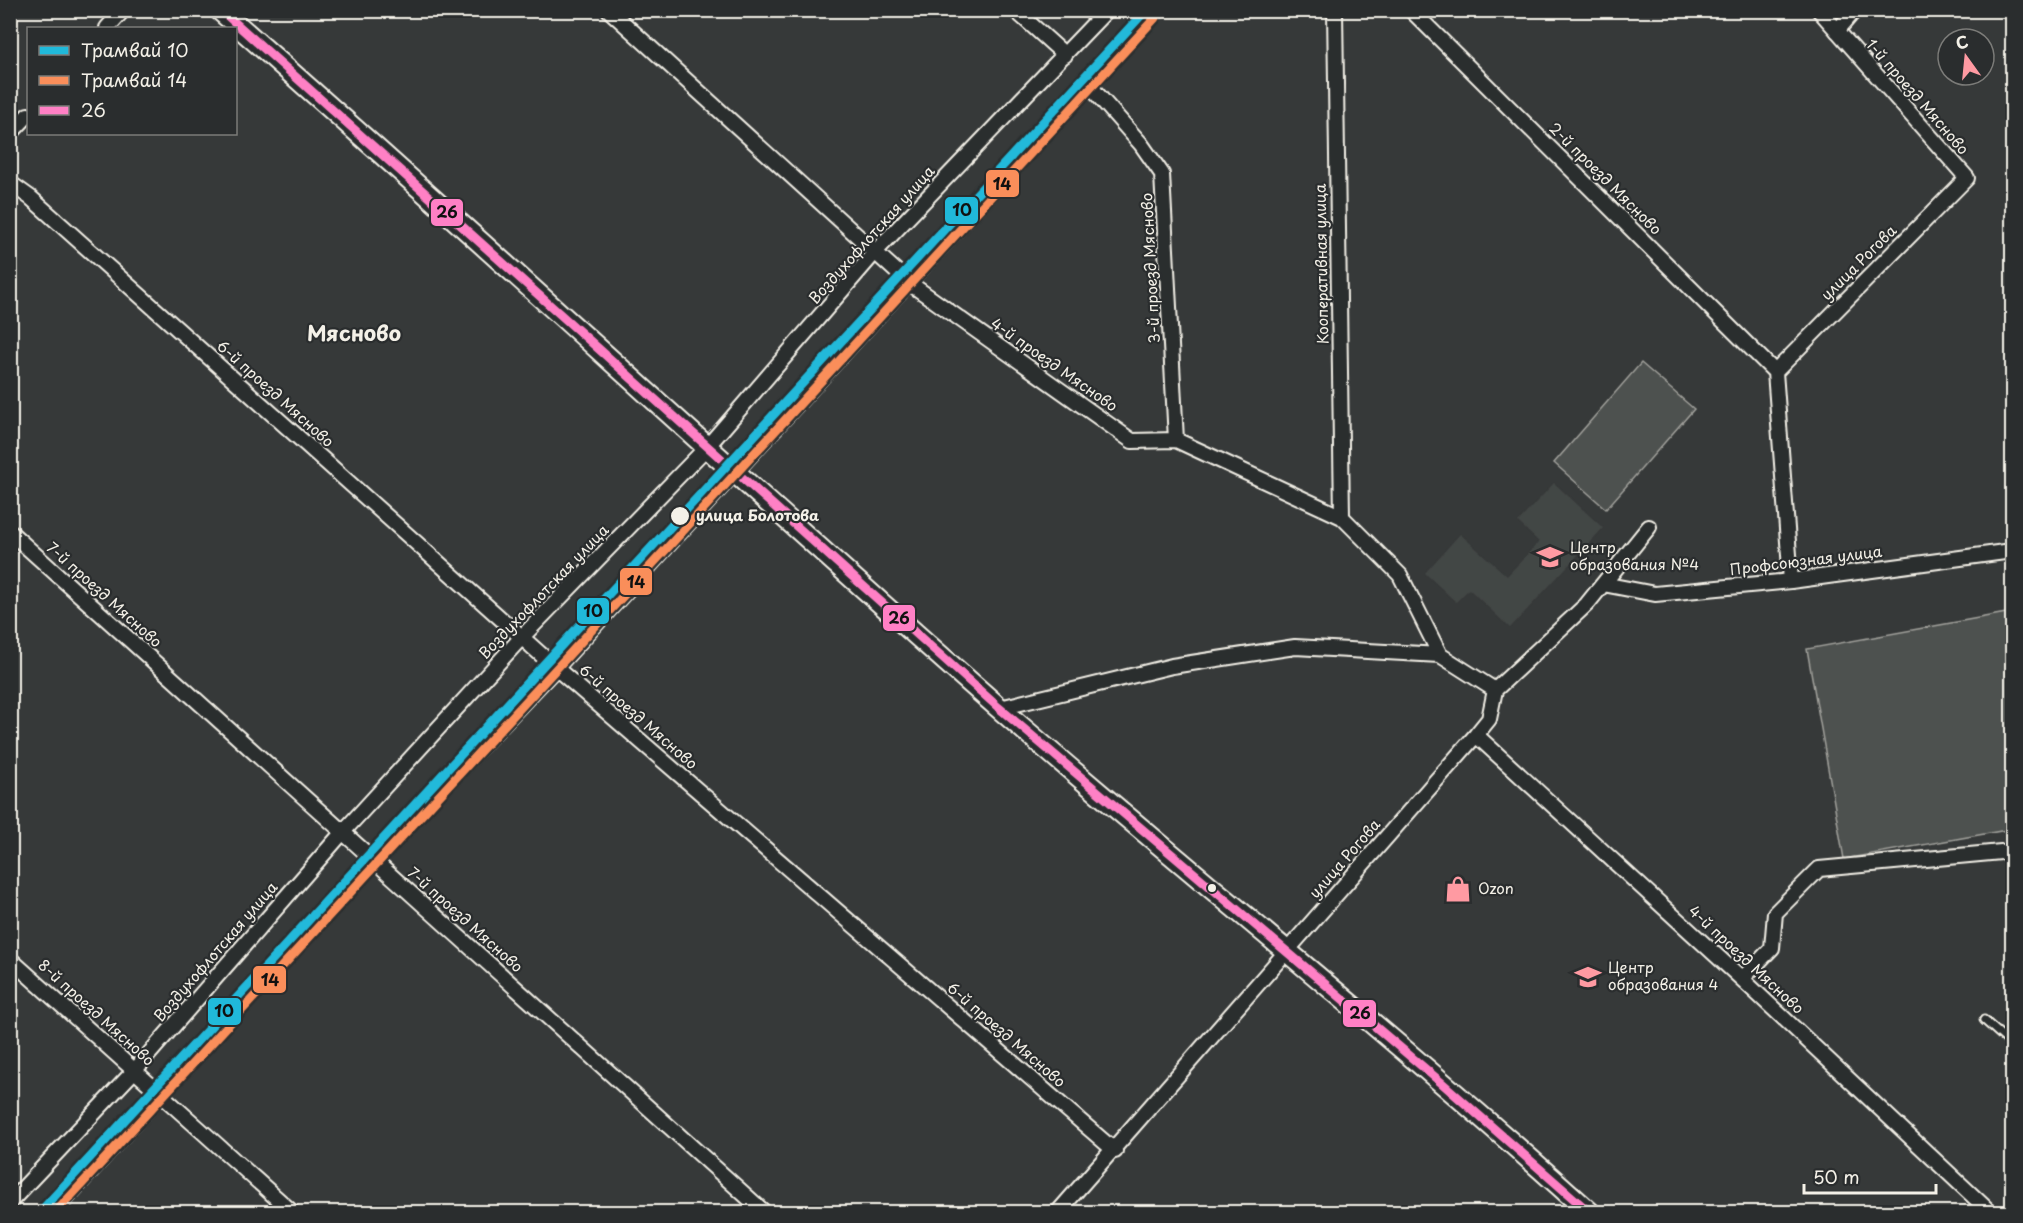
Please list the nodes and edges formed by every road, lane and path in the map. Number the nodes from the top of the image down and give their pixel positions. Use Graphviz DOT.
graph roads {
  1 [pos="123,10"];
  2 [pos="220,10"];
  3 [pos="609,10"];
  4 [pos="1015,10"];
  5 [pos="1107,10"];
  6 [pos="1158,10"];
  7 [pos="1335,10"];
  8 [pos="1411,10"];
  9 [pos="1819,10"];
  10 [pos="1855,10"];
  11 [pos="108,27"];
  12 [pos="1837,31"];
  13 [pos="1065,55"];
  14 [pos="1089,85"];
  15 [pos="27,116"];
  16 [pos="10,134"];
  17 [pos="1967,178"];
  18 [pos="10,183"];
  19 [pos="876,251"];
  20 [pos="908,282"];
  21 [pos="1775,372"];
  22 [pos="1176,440"];
  23 [pos="707,447"];
  24 [pos="734,473"];
  25 [pos="1342,517"];
  26 [pos="1649,527"];
  27 [pos="10,532"];
  28 [pos="2013,551"];
  29 [pos="1791,581"];
  30 [pos="1603,584"];
  31 [pos="522,637"];
  32 [pos="1440,655"];
  33 [pos="556,668"];
  34 [pos="1495,690"];
  35 [pos="1000,708"];
  36 [pos="1476,735"];
  37 [pos="342,833"];
  38 [pos="2013,851"];
  39 [pos="374,860"];
  40 [pos="1285,951"];
  41 [pos="10,959"];
  42 [pos="1742,979"];
  43 [pos="1984,1020"];
  44 [pos="2013,1044"];
  45 [pos="135,1070"];
  46 [pos="163,1095"];
  47 [pos="1115,1151"];
  48 [pos="10,1202"];
  49 [pos="54,1212"];
  50 [pos="292,1212"];
  51 [pos="764,1212"];
  52 [pos="1058,1212"];
  53 [pos="1590,1212"];
  54 [pos="1990,1212"];
  1 -- 11 [label="street"];
  2 -- 23 [label="street"];
  3 -- 19 [label="street, 4-й проезд Мясново"];
  4 -- 13 [label="street"];
  5 -- 13 [label="street, Воздухофлотская улица"];
  6 -- 14 [label="street"];
  7 -- 25 [label="street, Кооперативная улица"];
  8 -- 21 [label="street, 2-й проезд Мясново"];
  9 -- 12 [label="street, 1-й проезд Мясново"];
  10 -- 12 [label="street"];
  12 -- 17 [label="street, 1-й проезд Мясново"];
  13 -- 19 [label="street, Воздухофлотская улица"];
  14 -- 20 [label="street"];
  14 -- 22 [label="street, 3-й проезд Мясново"];
  15 -- 16 [label="street"];
  17 -- 21 [label="street, улица Рогова"];
  18 -- 31 [label="street, 6-й проезд Мясново"];
  19 -- 20 [label="street, 4-й проезд Мясново"];
  19 -- 23 [label="street, Воздухофлотская улица"];
  20 -- 22 [label="street, 4-й проезд Мясново"];
  20 -- 24 [label="street"];
  21 -- 29 [label="street"];
  22 -- 25 [label="street, 4-й проезд Мясново"];
  23 -- 24 [label="street"];
  23 -- 31 [label="street, Воздухофлотская улица"];
  24 -- 33 [label="street"];
  24 -- 35 [label="street"];
  25 -- 32 [label="street, 4-й проезд Мясново"];
  26 -- 30 [label="street"];
  27 -- 37 [label="street, 7-й проезд Мясново"];
  28 -- 29 [label="street, Профсоюзная улица"];
  29 -- 30 [label="street, Профсоюзная улица"];
  30 -- 34 [label="street"];
  31 -- 33 [label="street, 6-й проезд Мясново"];
  31 -- 37 [label="street, Воздухофлотская улица"];
  32 -- 34 [label="street"];
  32 -- 35 [label="street"];
  33 -- 39 [label="street"];
  33 -- 47 [label="street, 6-й проезд Мясново"];
  34 -- 36 [label="street, улица Рогова"];
  35 -- 40 [label="street"];
  36 -- 40 [label="street, улица Рогова"];
  36 -- 42 [label="street, 4-й проезд Мясново"];
  37 -- 39 [label="street, 7-й проезд Мясново"];
  37 -- 45 [label="street, Воздухофлотская улица"];
  38 -- 42 [label="street"];
  39 -- 46 [label="street"];
  39 -- 51 [label="street, 7-й проезд Мясново"];
  40 -- 47 [label="street, улица Рогова"];
  40 -- 53 [label="street"];
  41 -- 45 [label="street, 8-й проезд Мясново"];
  42 -- 54 [label="street, 4-й проезд Мясново"];
  43 -- 44 [label="lane"];
  45 -- 46 [label="street, 8-й проезд Мясново"];
  45 -- 48 [label="street, Воздухофлотская улица"];
  46 -- 49 [label="street"];
  46 -- 50 [label="street, 8-й проезд Мясново"];
  47 -- 52 [label="street, улица Рогова"];
}
